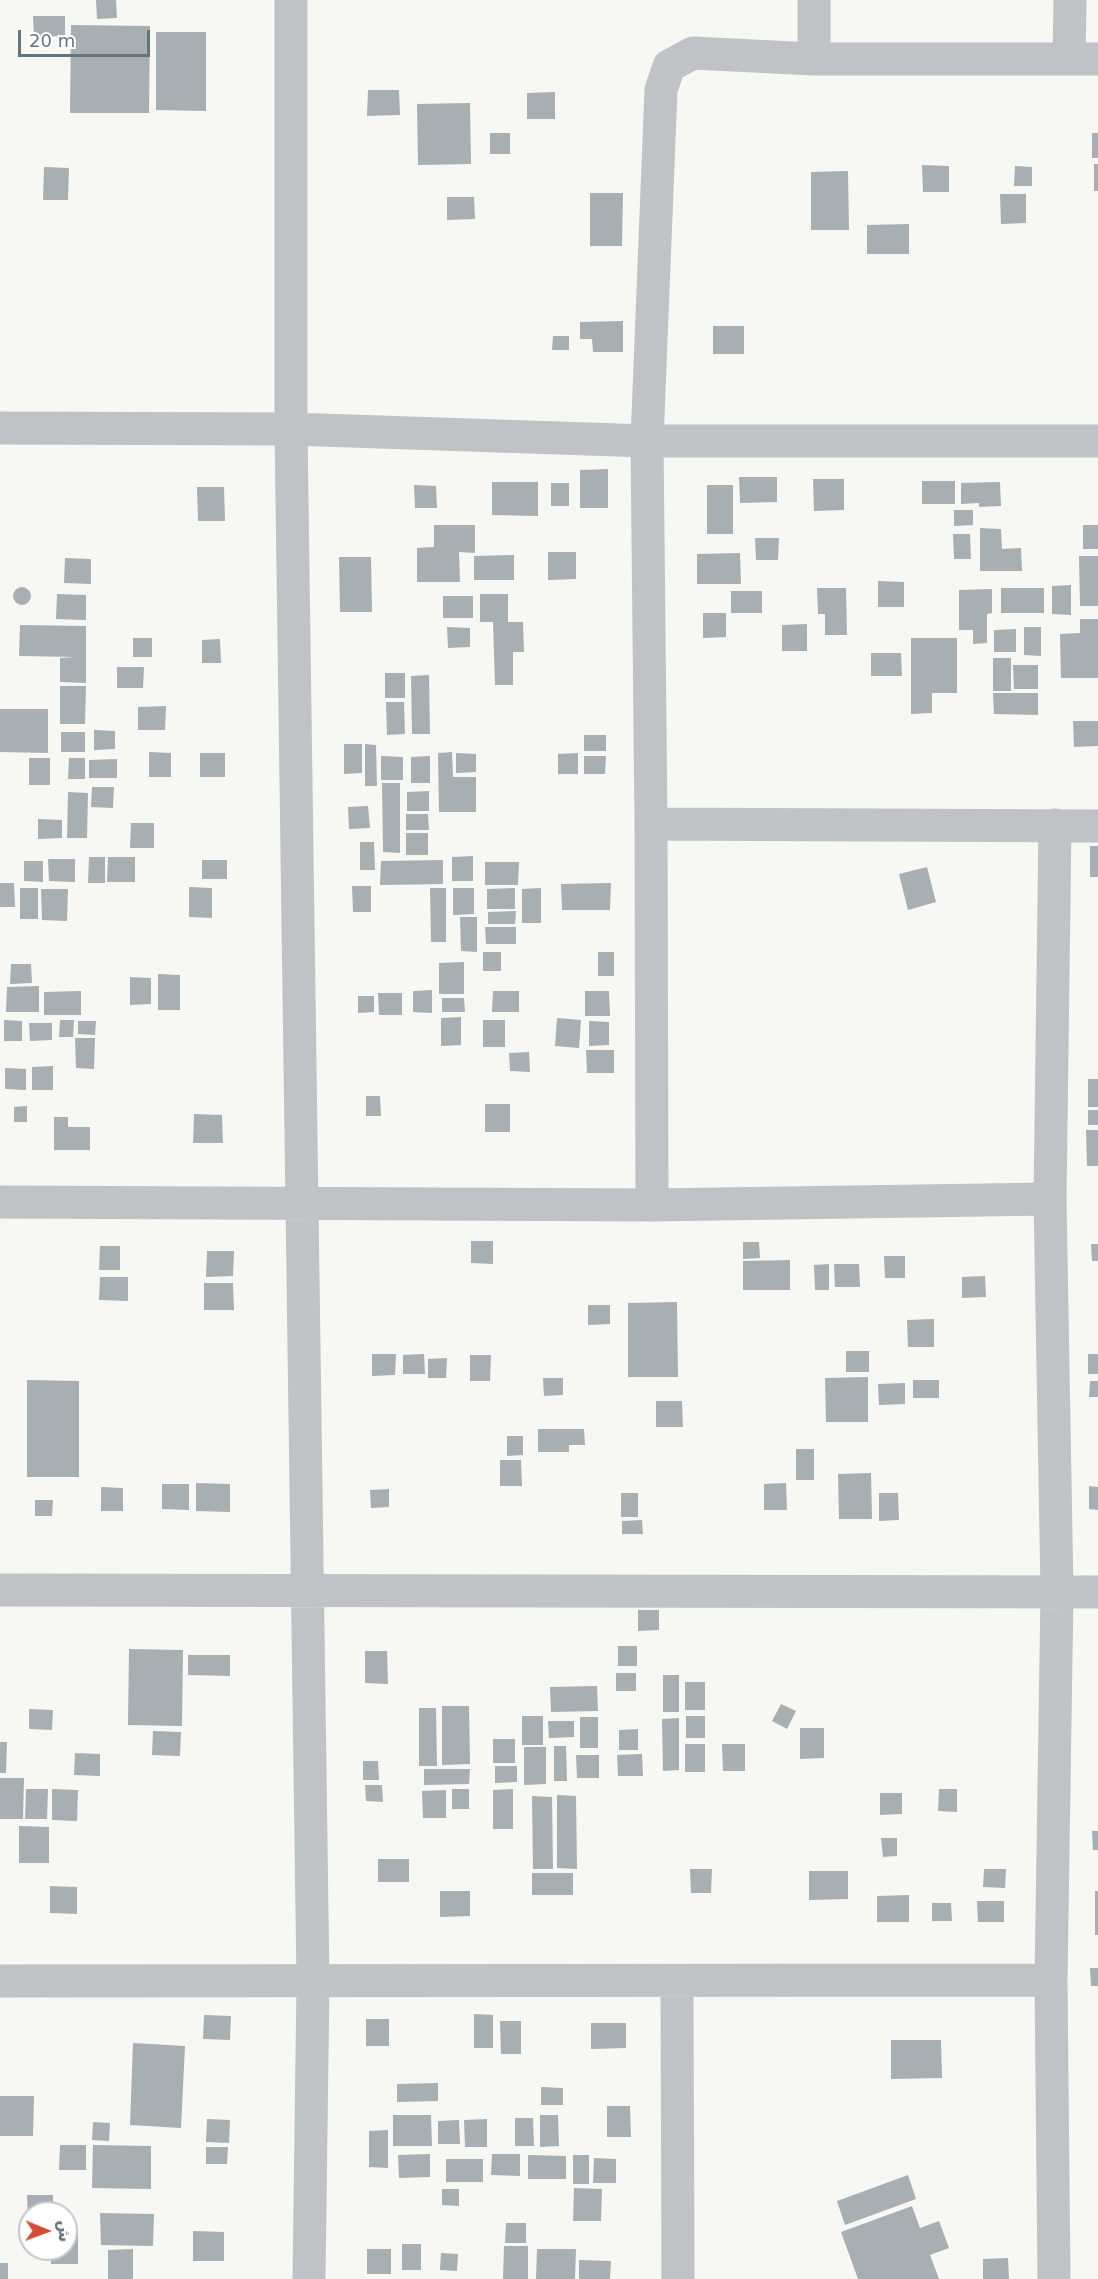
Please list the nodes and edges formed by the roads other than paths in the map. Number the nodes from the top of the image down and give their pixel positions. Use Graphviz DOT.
graph roads {
  1 [pos="291,0"];
  2 [pos="814,0"];
  3 [pos="1070,0"];
  4 [pos="813,59"];
  5 [pos="1084,59"];
  6 [pos="0,428"];
  7 [pos="291,429"];
  8 [pos="647,441"];
  9 [pos="1098,441"];
  10 [pos="651,824"];
  11 [pos="1055,825"];
  12 [pos="1098,826"];
  13 [pos="1050,1199"];
  14 [pos="0,1202"];
  15 [pos="303,1205"];
  16 [pos="652,1205"];
  17 [pos="0,1590"];
  18 [pos="308,1591"];
  19 [pos="1057,1592"];
  20 [pos="1098,1592"];
  21 [pos="1051,1980"];
  22 [pos="0,1981"];
  23 [pos="677,1981"];
  24 [pos="313,1982"];
  25 [pos="309,2279"];
  26 [pos="678,2279"];
  27 [pos="1054,2279"];
  1 -- 7 [label="street"];
  2 -- 4 [label="street"];
  3 -- 5 [label="street"];
  4 -- 5 [label="street"];
  4 -- 8 [label="street"];
  6 -- 7 [label="street"];
  7 -- 8 [label="street"];
  7 -- 15 [label="street"];
  8 -- 9 [label="street"];
  8 -- 10 [label="street"];
  10 -- 11 [label="street"];
  10 -- 16 [label="street"];
  11 -- 12 [label="street"];
  11 -- 13 [label="street"];
  13 -- 16 [label="street"];
  13 -- 19 [label="street"];
  14 -- 15 [label="street"];
  15 -- 16 [label="street"];
  15 -- 18 [label="street"];
  17 -- 18 [label="street"];
  18 -- 19 [label="street"];
  18 -- 24 [label="street"];
  19 -- 20 [label="street"];
  19 -- 21 [label="street"];
  21 -- 23 [label="street"];
  21 -- 27 [label="street"];
  22 -- 24 [label="street"];
  23 -- 24 [label="street"];
  23 -- 26 [label="street"];
  24 -- 25 [label="street"];
}
